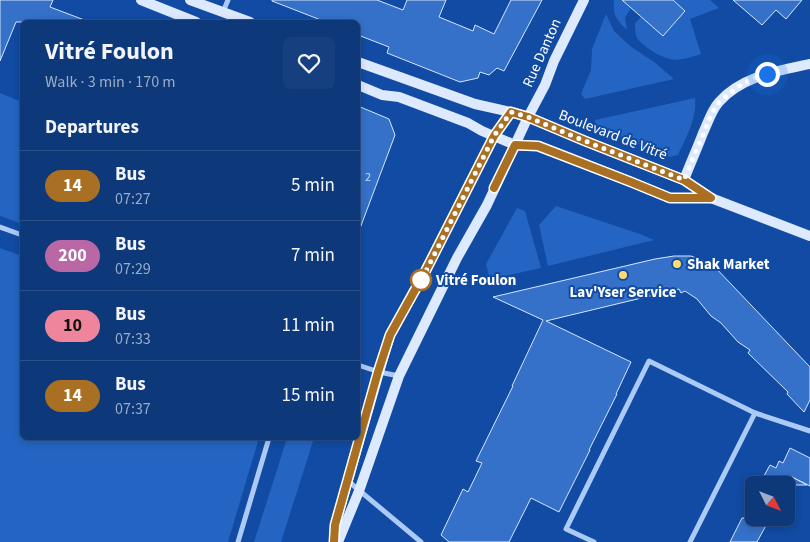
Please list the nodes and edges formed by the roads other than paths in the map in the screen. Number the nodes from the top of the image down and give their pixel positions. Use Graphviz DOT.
graph roads {
  1 [pos="141,0"];
  2 [pos="190,0"];
  3 [pos="228,0"];
  4 [pos="584,0"];
  5 [pos="223,12"];
  6 [pos="191,20"];
  7 [pos="245,20"];
  8 [pos="360,63"];
  9 [pos="810,64"];
  10 [pos="360,86"];
  11 [pos="511,112"];
  12 [pos="528,117"];
  13 [pos="494,136"];
  14 [pos="515,145"];
  15 [pos="684,180"];
  16 [pos="711,198"];
  17 [pos="0,227"];
  18 [pos="20,234"];
  19 [pos="810,236"];
  20 [pos="360,366"];
  21 [pos="378,372"];
  22 [pos="399,376"];
  23 [pos="755,413"];
  24 [pos="810,431"];
  25 [pos="360,437"];
  26 [pos="268,440"];
  27 [pos="359,440"];
  28 [pos="348,480"];
  29 [pos="359,491"];
  30 [pos="238,542"];
  31 [pos="334,542"];
  32 [pos="338,542"];
  33 [pos="421,542"];
  34 [pos="594,542"];
  35 [pos="690,542"];
  1 -- 6 [label="main road"];
  2 -- 5 [label="main road"];
  3 -- 5 [label="street"];
  4 -- 12 [label="main road, Rue Danton"];
  5 -- 7 [label="main road"];
  8 -- 11 [label="main road, Boulevard de Vitré"];
  9 -- 15 [label="main road"];
  10 -- 13 [label="main road, Boulevard de Vitré"];
  11 -- 12 [label="main road, Boulevard de Vitré"];
  11 -- 13 [label="main road"];
  12 -- 14 [label="main road"];
  12 -- 15 [label="main road, Boulevard de Vitré"];
  13 -- 14 [label="main road, Boulevard de Vitré"];
  13 -- 21 [label="main road"];
  14 -- 16 [label="main road, Boulevard de Vitré"];
  14 -- 22 [label="main road"];
  15 -- 16 [label="main road, Boulevard de Vitré"];
  16 -- 19 [label="main road, Boulevard de Vitré"];
  17 -- 18 [label="street"];
  20 -- 21 [label="street"];
  21 -- 22 [label="street"];
  21 -- 25 [label="main road"];
  22 -- 29 [label="main road"];
  23 -- 24 [label="street"];
  23 -- 34 [label="street"];
  23 -- 35 [label="street"];
  26 -- 30 [label="street"];
  27 -- 28 [label="main road"];
  28 -- 29 [label="street"];
  28 -- 31 [label="main road"];
  29 -- 32 [label="main road"];
  29 -- 33 [label="street"];
}
